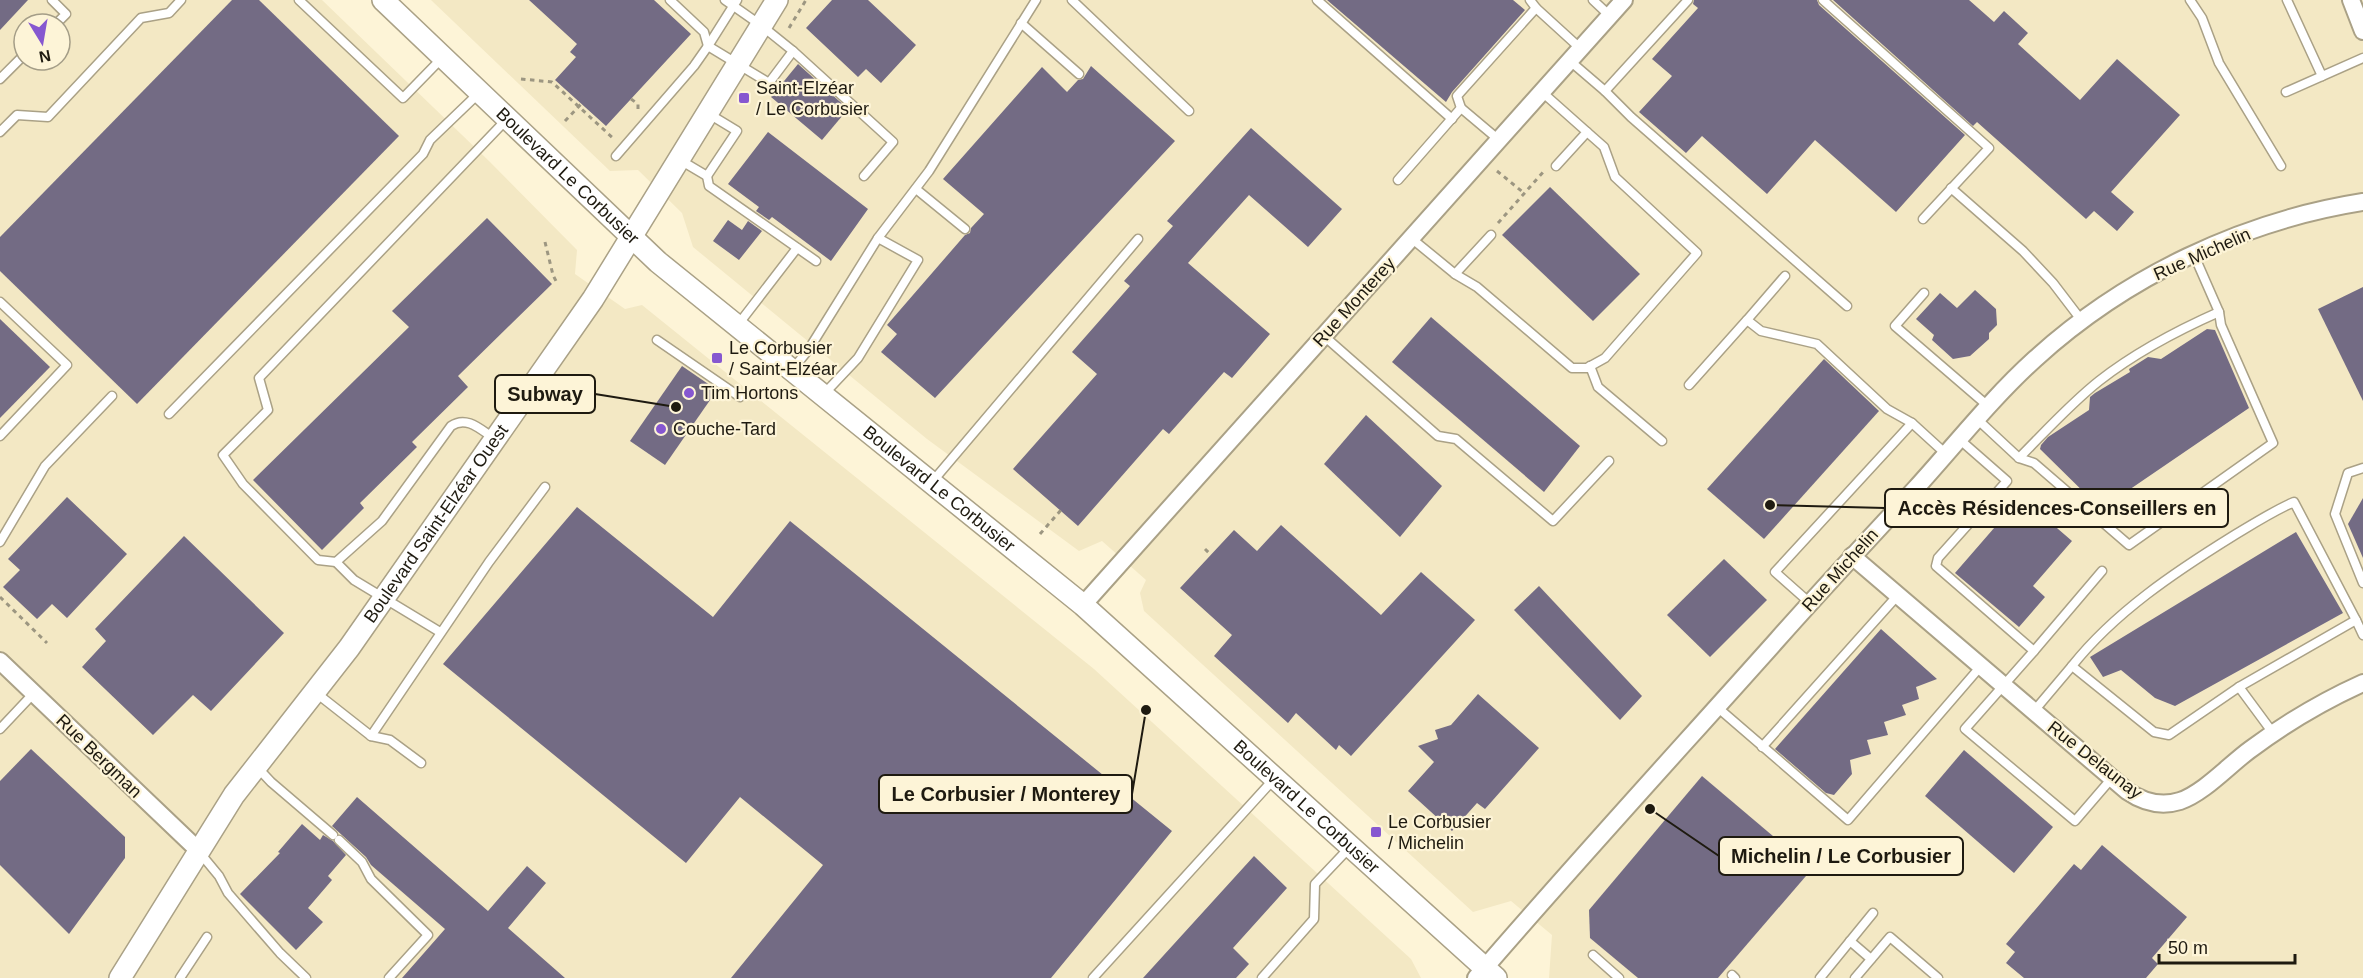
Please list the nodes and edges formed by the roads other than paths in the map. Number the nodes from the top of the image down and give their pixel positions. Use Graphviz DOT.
graph roads {
  1 [pos="51,0"];
  2 [pos="181,0"];
  3 [pos="298,0"];
  4 [pos="670,0"];
  5 [pos="777,0"];
  6 [pos="1036,0"];
  7 [pos="1072,0"];
  8 [pos="1317,0"];
  9 [pos="1530,0"];
  10 [pos="1593,0"];
  11 [pos="1624,0"];
  12 [pos="1688,0"];
  13 [pos="1823,0"];
  14 [pos="2190,0"];
  15 [pos="2287,0"];
  16 [pos="2351,0"];
  17 [pos="732,2"];
  18 [pos="391,3"];
  19 [pos="1536,8"];
  20 [pos="64,12"];
  21 [pos="1610,16"];
  22 [pos="1021,23"];
  23 [pos="762,26"];
  24 [pos="2363,31"];
  25 [pos="708,46"];
  26 [pos="793,51"];
  27 [pos="1575,55"];
  28 [pos="443,57"];
  29 [pos="2363,58"];
  30 [pos="740,63"];
  31 [pos="12,67"];
  32 [pos="1079,74"];
  33 [pos="2322,76"];
  34 [pos="0,79"];
  35 [pos="1605,91"];
  36 [pos="479,92"];
  37 [pos="1542,92"];
  38 [pos="2286,92"];
  39 [pos="1461,108"];
  40 [pos="1189,111"];
  41 [pos="709,114"];
  42 [pos="1452,118"];
  43 [pos="507,119"];
  44 [pos="0,132"];
  45 [pos="1587,132"];
  46 [pos="1499,140"];
  47 [pos="616,156"];
  48 [pos="680,160"];
  49 [pos="2281,165"];
  50 [pos="1556,166"];
  51 [pos="707,176"];
  52 [pos="864,176"];
  53 [pos="1398,180"];
  54 [pos="1951,188"];
  55 [pos="916,189"];
  56 [pos="2363,202"];
  57 [pos="1923,219"];
  58 [pos="965,229"];
  59 [pos="1491,235"];
  60 [pos="632,238"];
  61 [pos="878,238"];
  62 [pos="1412,238"];
  63 [pos="1138,239"];
  64 [pos="797,248"];
  65 [pos="2194,255"];
  66 [pos="816,261"];
  67 [pos="1455,274"];
  68 [pos="1785,276"];
  69 [pos="1924,293"];
  70 [pos="0,302"];
  71 [pos="1847,306"];
  72 [pos="2219,312"];
  73 [pos="1747,320"];
  74 [pos="2082,321"];
  75 [pos="737,326"];
  76 [pos="1324,336"];
  77 [pos="657,340"];
  78 [pos="1590,366"];
  79 [pos="792,370"];
  80 [pos="1689,385"];
  81 [pos="823,395"];
  82 [pos="112,396"];
  83 [pos="740,397"];
  84 [pos="1989,406"];
  85 [pos="169,414"];
  86 [pos="1977,419"];
  87 [pos="1912,423"];
  88 [pos="0,436"];
  89 [pos="496,439"];
  90 [pos="1959,439"];
  91 [pos="1662,441"];
  92 [pos="1946,454"];
  93 [pos="2019,458"];
  94 [pos="1609,461"];
  95 [pos="2363,468"];
  96 [pos="932,482"];
  97 [pos="545,487"];
  98 [pos="0,542"];
  99 [pos="1852,556"];
  100 [pos="336,562"];
  101 [pos="2102,571"];
  102 [pos="2363,583"];
  103 [pos="1898,595"];
  104 [pos="384,598"];
  105 [pos="1810,603"];
  106 [pos="1083,605"];
  107 [pos="2356,620"];
  108 [pos="440,632"];
  109 [pos="2363,635"];
  110 [pos="2034,651"];
  111 [pos="0,661"];
  112 [pos="1981,666"];
  113 [pos="2072,666"];
  114 [pos="2363,683"];
  115 [pos="2004,686"];
  116 [pos="2239,687"];
  117 [pos="314,692"];
  118 [pos="33,694"];
  119 [pos="1717,707"];
  120 [pos="2034,711"];
  121 [pos="0,729"];
  122 [pos="2273,733"];
  123 [pos="371,736"];
  124 [pos="1762,747"];
  125 [pos="420,763"];
  126 [pos="256,766"];
  127 [pos="1275,778"];
  128 [pos="2112,778"];
  129 [pos="1351,846"];
  130 [pos="198,850"];
  131 [pos="1874,914"];
  132 [pos="207,937"];
  133 [pos="1850,941"];
  134 [pos="1593,955"];
  135 [pos="1871,958"];
  136 [pos="1485,975"];
  137 [pos="120,978"];
  138 [pos="180,978"];
  139 [pos="306,978"];
  140 [pos="389,978"];
  141 [pos="1093,978"];
  142 [pos="1262,978"];
  143 [pos="1619,978"];
  144 [pos="1820,978"];
  145 [pos="1855,978"];
  146 [pos="1938,978"];
  1 -- 20 [label="lane"];
  2 -- 44 [label="lane"];
  3 -- 28 [label="lane"];
  4 -- 25 [label="lane"];
  5 -- 23 [label="street, Boulevard Saint-Elzéar Ouest"];
  6 -- 22 [label="lane"];
  7 -- 40 [label="lane"];
  8 -- 42 [label="lane"];
  9 -- 19 [label="lane"];
  10 -- 21 [label="lane"];
  11 -- 21 [label="street, Rue Monterey"];
  12 -- 35 [label="lane"];
  13 -- 54 [label="lane"];
  14 -- 49 [label="lane"];
  15 -- 33 [label="lane"];
  16 -- 24 [label="street"];
  17 -- 23 [label="lane"];
  17 -- 25 [label="lane"];
  18 -- 28 [label="street, Boulevard Le Corbusier"];
  19 -- 27 [label="lane"];
  19 -- 39 [label="lane"];
  21 -- 27 [label="street, Rue Monterey"];
  22 -- 32 [label="lane"];
  22 -- 55 [label="lane"];
  23 -- 26 [label="lane"];
  23 -- 30 [label="street, Boulevard Saint-Elzéar Ouest"];
  25 -- 30 [label="lane"];
  25 -- 47 [label="lane"];
  26 -- 30 [label="lane"];
  26 -- 52 [label="lane"];
  27 -- 35 [label="lane"];
  27 -- 37 [label="street, Rue Monterey"];
  28 -- 36 [label="street, Boulevard Le Corbusier"];
  29 -- 33 [label="lane"];
  30 -- 41 [label="street, Boulevard Saint-Elzéar Ouest"];
  31 -- 34 [label="lane"];
  33 -- 38 [label="lane"];
  35 -- 71 [label="lane"];
  36 -- 43 [label="street, Boulevard Le Corbusier"];
  36 -- 85 [label="lane"];
  37 -- 45 [label="lane"];
  37 -- 46 [label="street, Rue Monterey"];
  39 -- 42 [label="lane"];
  39 -- 46 [label="lane"];
  41 -- 48 [label="street, Boulevard Saint-Elzéar Ouest"];
  41 -- 51 [label="lane"];
  42 -- 53 [label="lane"];
  43 -- 60 [label="street, Boulevard Le Corbusier"];
  43 -- 100 [label="lane"];
  45 -- 50 [label="lane"];
  45 -- 78 [label="lane"];
  46 -- 62 [label="street, Rue Monterey"];
  48 -- 51 [label="lane"];
  48 -- 60 [label="street, Boulevard Saint-Elzéar Ouest"];
  51 -- 64 [label="lane"];
  54 -- 57 [label="lane"];
  54 -- 74 [label="lane"];
  55 -- 58 [label="lane"];
  55 -- 61 [label="lane"];
  56 -- 65 [label="street, Rue Michelin"];
  59 -- 67 [label="lane"];
  60 -- 75 [label="street, Boulevard Le Corbusier"];
  60 -- 89 [label="street, Boulevard Saint-Elzéar Ouest"];
  61 -- 79 [label="lane"];
  61 -- 81 [label="lane"];
  62 -- 67 [label="lane"];
  62 -- 76 [label="street, Rue Monterey"];
  63 -- 96 [label="lane"];
  64 -- 66 [label="lane"];
  64 -- 75 [label="lane"];
  65 -- 72 [label="lane"];
  65 -- 74 [label="street, Rue Michelin"];
  67 -- 78 [label="lane"];
  68 -- 73 [label="lane"];
  69 -- 84 [label="lane"];
  70 -- 88 [label="lane"];
  72 -- 93 [label="lane"];
  72 -- 93 [label="lane"];
  73 -- 80 [label="lane"];
  73 -- 87 [label="lane"];
  74 -- 84 [label="street, Rue Michelin"];
  75 -- 79 [label="street, Boulevard Le Corbusier"];
  76 -- 94 [label="lane"];
  76 -- 106 [label="street, Rue Monterey"];
  77 -- 83 [label="lane"];
  78 -- 91 [label="lane"];
  79 -- 81 [label="street, Boulevard Le Corbusier"];
  81 -- 96 [label="street, Boulevard Le Corbusier"];
  82 -- 98 [label="lane"];
  84 -- 86 [label="street, Rue Michelin"];
  86 -- 90 [label="street, Rue Michelin"];
  86 -- 93 [label="lane"];
  87 -- 92 [label="lane"];
  87 -- 105 [label="lane"];
  89 -- 100 [label="lane"];
  89 -- 104 [label="street, Boulevard Saint-Elzéar Ouest"];
  90 -- 92 [label="street, Rue Michelin"];
  90 -- 110 [label="lane"];
  92 -- 99 [label="street, Rue Michelin"];
  95 -- 102 [label="lane"];
  96 -- 106 [label="street, Boulevard Le Corbusier"];
  97 -- 108 [label="lane"];
  99 -- 103 [label="street, Rue Delaunay"];
  99 -- 105 [label="street, Rue Michelin"];
  100 -- 104 [label="lane"];
  101 -- 110 [label="lane"];
  103 -- 112 [label="street, Rue Delaunay"];
  103 -- 124 [label="lane"];
  104 -- 108 [label="lane"];
  104 -- 117 [label="street, Boulevard Saint-Elzéar Ouest"];
  105 -- 119 [label="street, Rue Michelin"];
  106 -- 127 [label="street, Boulevard Le Corbusier"];
  107 -- 109 [label="lane"];
  107 -- 113 [label="lane"];
  107 -- 116 [label="lane"];
  108 -- 123 [label="lane"];
  110 -- 115 [label="lane"];
  111 -- 118 [label="street, Rue Bergman"];
  112 -- 115 [label="street, Rue Delaunay"];
  112 -- 124 [label="lane"];
  113 -- 116 [label="lane"];
  113 -- 120 [label="lane"];
  114 -- 122 [label="street, Rue Delaunay"];
  115 -- 120 [label="street, Rue Delaunay"];
  115 -- 128 [label="lane"];
  116 -- 122 [label="lane"];
  117 -- 123 [label="lane"];
  117 -- 126 [label="street, Boulevard Saint-Elzéar Ouest"];
  118 -- 121 [label="lane"];
  118 -- 130 [label="street, Rue Bergman"];
  119 -- 124 [label="lane"];
  119 -- 136 [label="street, Rue Michelin"];
  120 -- 128 [label="street, Rue Delaunay"];
  122 -- 128 [label="street, Rue Delaunay"];
  123 -- 125 [label="lane"];
  126 -- 130 [label="street, Boulevard Saint-Elzéar Ouest"];
  126 -- 140 [label="lane"];
  127 -- 129 [label="street, Boulevard Le Corbusier"];
  127 -- 141 [label="lane"];
  129 -- 136 [label="street, Boulevard Le Corbusier"];
  129 -- 142 [label="lane"];
  130 -- 137 [label="street, Boulevard Saint-Elzéar Ouest"];
  130 -- 139 [label="lane"];
  131 -- 133 [label="lane"];
  132 -- 138 [label="lane"];
  133 -- 135 [label="lane"];
  133 -- 144 [label="lane"];
  134 -- 143 [label="lane"];
  135 -- 145 [label="lane"];
  135 -- 146 [label="lane"];
}
